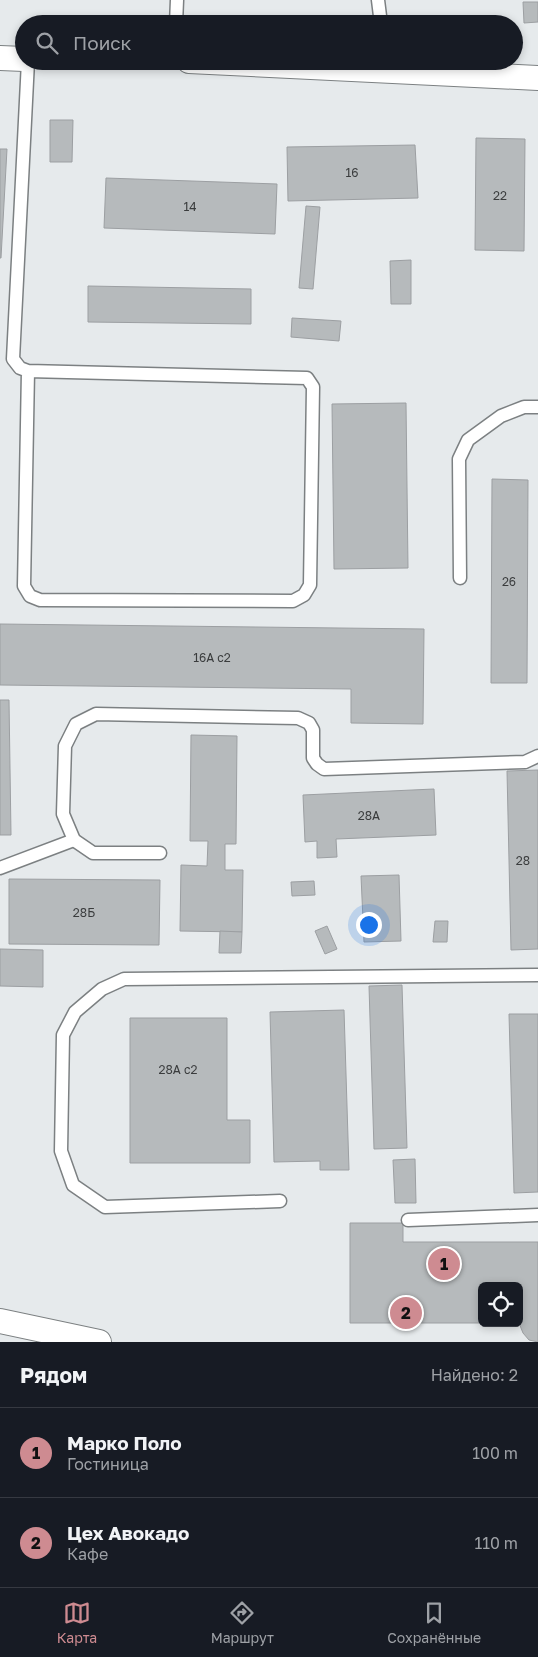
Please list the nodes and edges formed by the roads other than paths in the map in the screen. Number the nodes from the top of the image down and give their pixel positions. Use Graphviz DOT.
graph roads {
  1 [pos="177,0"];
  2 [pos="378,0"];
  3 [pos="176,15"];
  4 [pos="380,15"];
  5 [pos="0,58"];
  6 [pos="15,58"];
  7 [pos="28,70"];
  8 [pos="437,70"];
  9 [pos="538,78"];
  10 [pos="28,371"];
  11 [pos="538,407"];
  12 [pos="460,578"];
  13 [pos="538,756"];
  14 [pos="74,840"];
  15 [pos="160,853"];
  16 [pos="0,868"];
  17 [pos="538,974"];
  18 [pos="280,1201"];
  19 [pos="538,1215"];
  20 [pos="408,1220"];
  21 [pos="0,1320"];
  22 [pos="99,1342"];
  1 -- 3 [label="lane"];
  2 -- 4 [label="lane"];
  5 -- 6 [label="street"];
  7 -- 10 [label="lane"];
  8 -- 9 [label="street"];
  10 -- 10 [label="lane"];
  11 -- 12 [label="lane"];
  13 -- 14 [label="lane"];
  14 -- 15 [label="lane"];
  14 -- 16 [label="lane"];
  17 -- 18 [label="lane"];
  19 -- 20 [label="lane"];
  21 -- 22 [label="street"];
}
